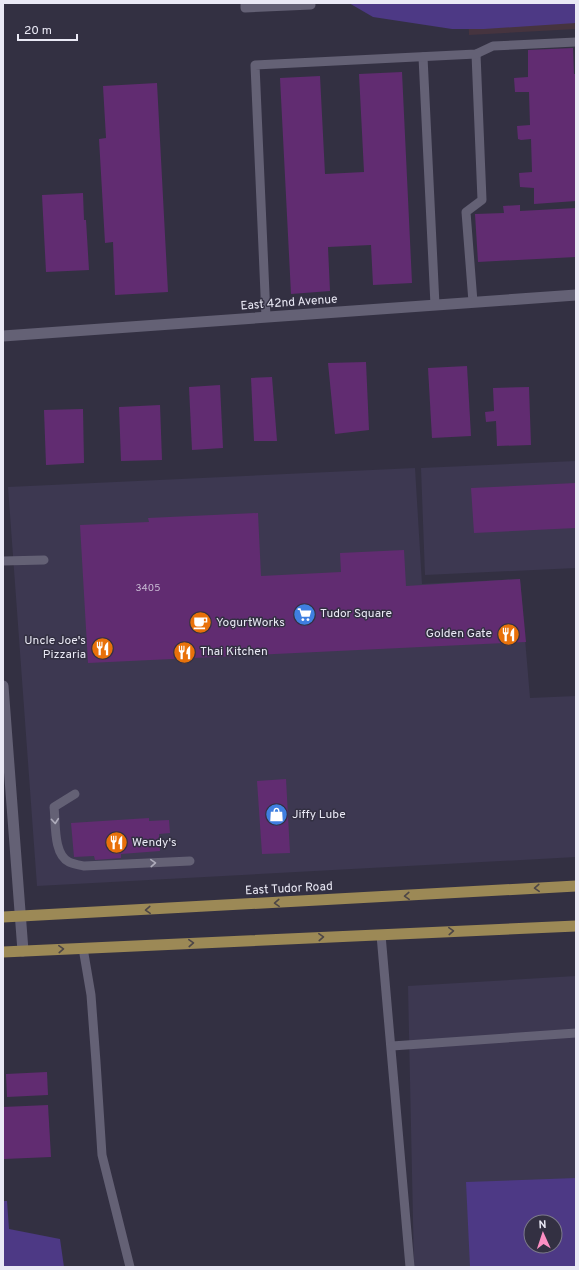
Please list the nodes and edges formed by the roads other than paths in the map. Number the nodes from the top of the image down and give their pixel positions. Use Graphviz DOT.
graph roads {
  1 [pos="245,3"];
  2 [pos="310,3"];
  3 [pos="576,42"];
  4 [pos="476,54"];
  5 [pos="423,56"];
  6 [pos="576,295"];
  7 [pos="473,302"];
  8 [pos="435,305"];
  9 [pos="266,317"];
  10 [pos="3,336"];
  11 [pos="44,560"];
  12 [pos="3,561"];
  13 [pos="3,686"];
  14 [pos="6,759"];
  15 [pos="75,794"];
  16 [pos="190,861"];
  17 [pos="576,886"];
  18 [pos="19,916"];
  19 [pos="3,917"];
  20 [pos="576,926"];
  21 [pos="382,935"];
  22 [pos="83,948"];
  23 [pos="22,951"];
  24 [pos="3,952"];
  25 [pos="576,1034"];
  26 [pos="392,1046"];
  27 [pos="130,1267"];
  28 [pos="410,1267"];
  1 -- 2 [label="lane"];
  3 -- 4 [label="lane"];
  4 -- 5 [label="lane"];
  4 -- 7 [label="lane"];
  5 -- 8 [label="lane"];
  5 -- 9 [label="lane"];
  6 -- 7 [label="street, East 42nd Avenue"];
  7 -- 8 [label="street, East 42nd Avenue"];
  8 -- 9 [label="street, East 42nd Avenue"];
  9 -- 10 [label="street, East 42nd Avenue"];
  11 -- 12 [label="lane"];
  13 -- 14 [label="street"];
  14 -- 18 [label="street"];
  15 -- 16 [label="lane, one-way"];
  17 -- 18 [label="main road, East Tudor Road, one-way"];
  18 -- 19 [label="main road, East Tudor Road"];
  18 -- 23 [label="street"];
  21 -- 20 [label="main road, one-way"];
  22 -- 21 [label="main road, one-way"];
  21 -- 26 [label="lane"];
  23 -- 22 [label="main road, one-way"];
  22 -- 27 [label="lane"];
  23 -- 24 [label="main road"];
  25 -- 26 [label="lane"];
  26 -- 28 [label="lane"];
}
